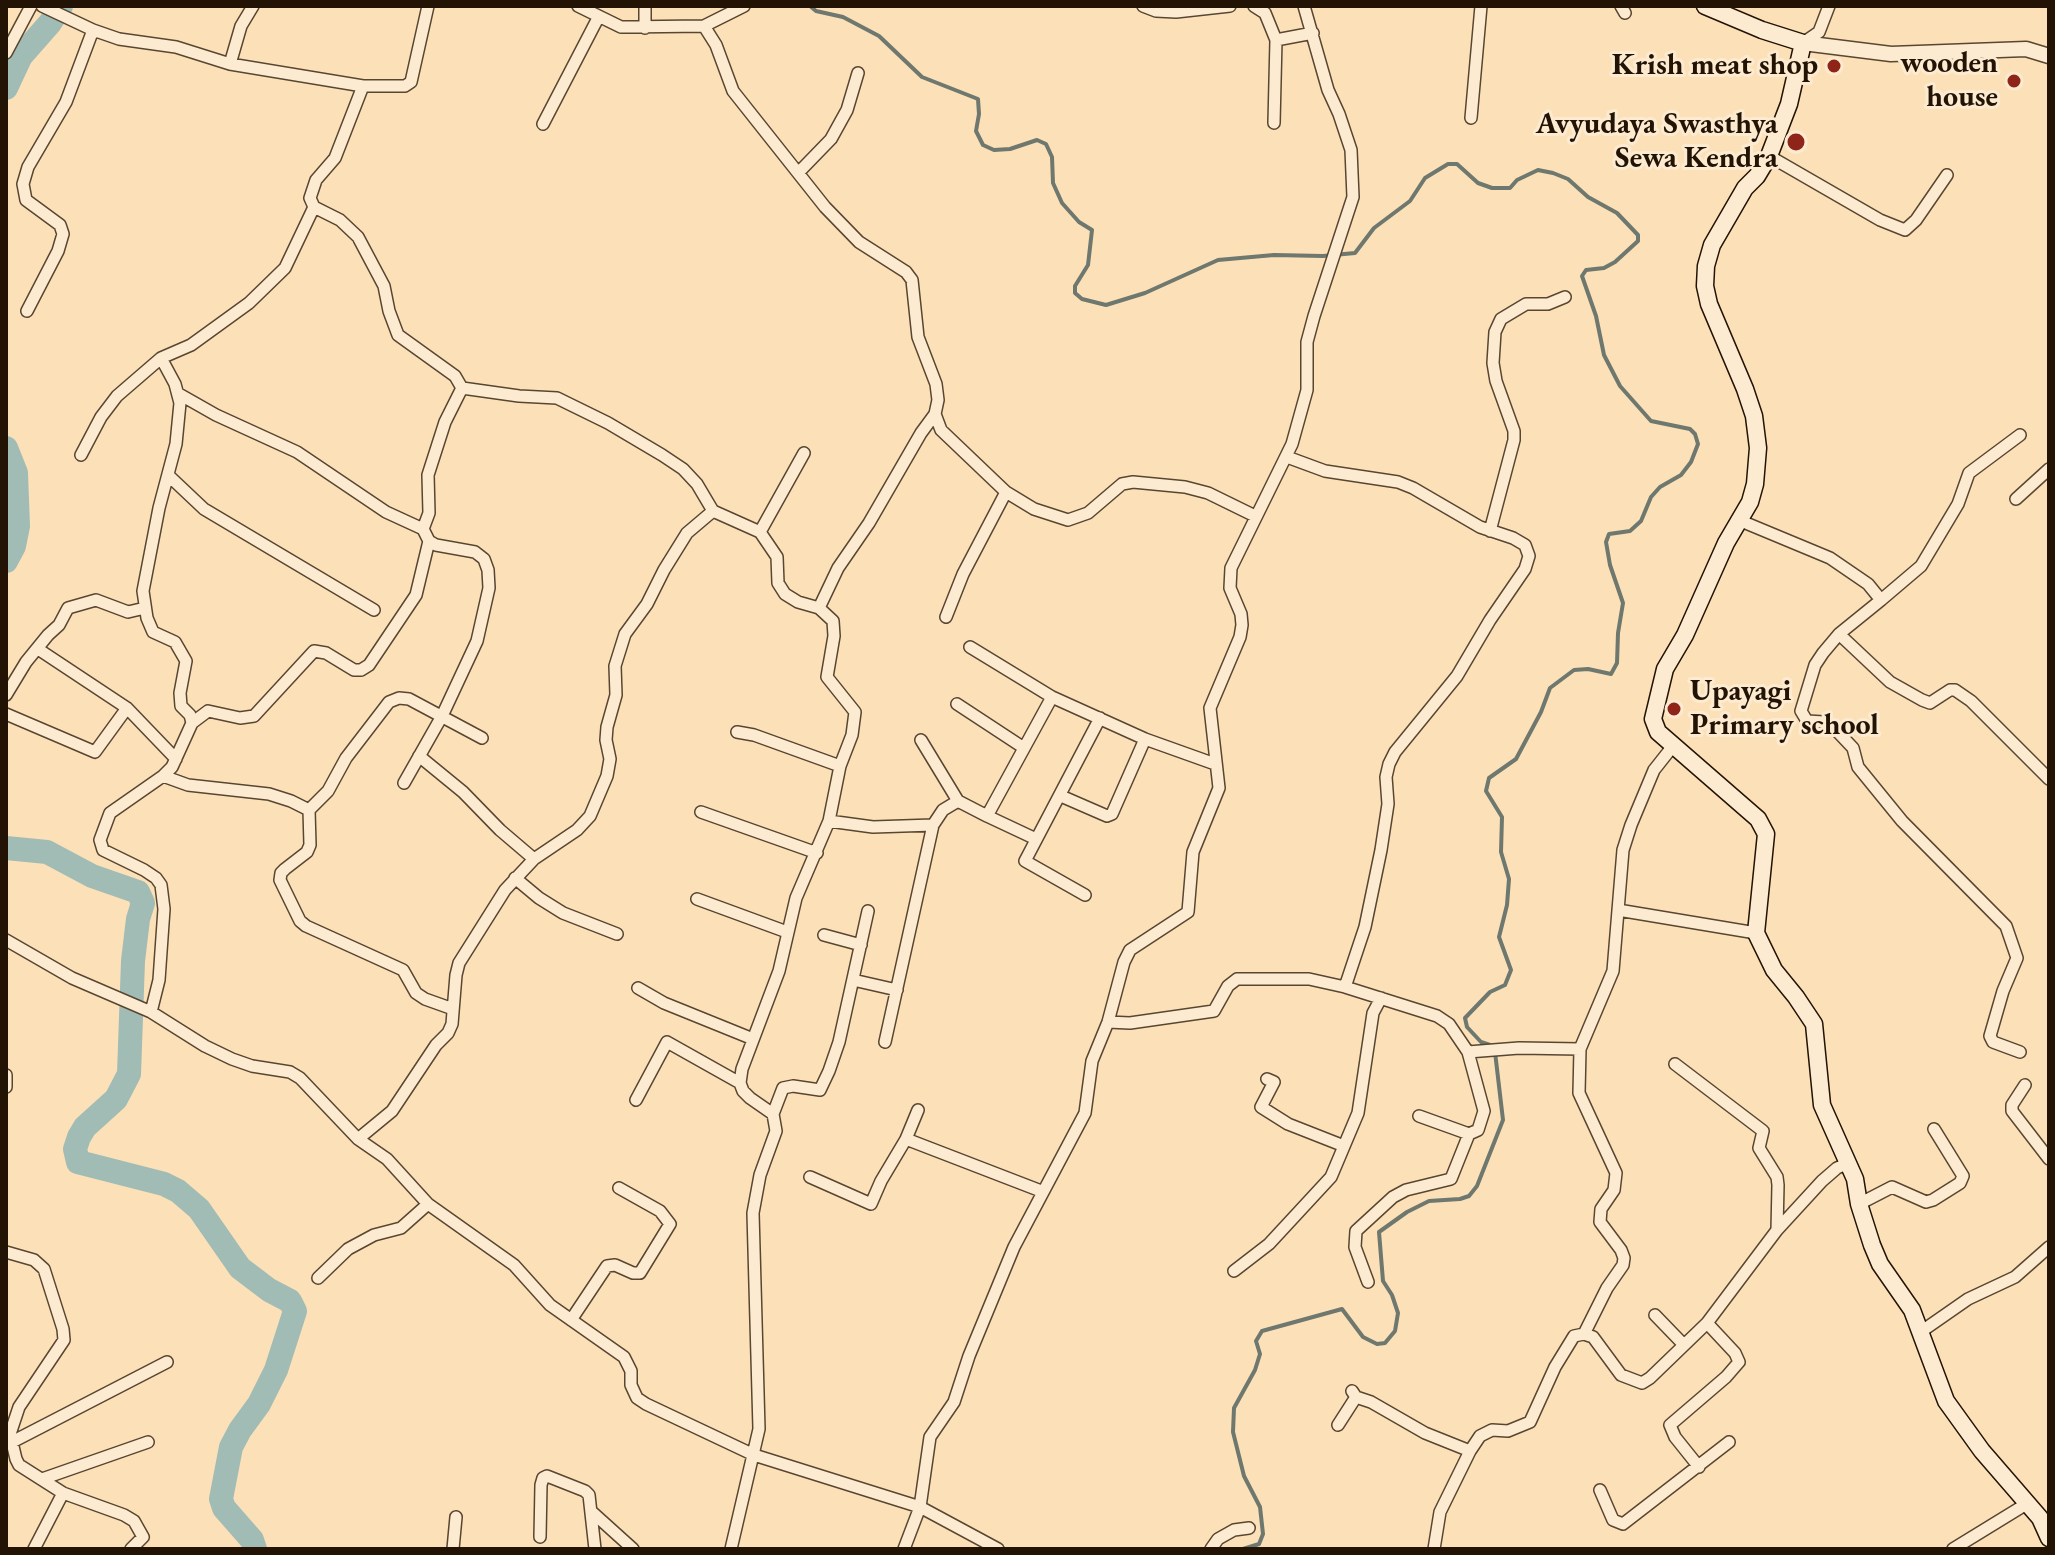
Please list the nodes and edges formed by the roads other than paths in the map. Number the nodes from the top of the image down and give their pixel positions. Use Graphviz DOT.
graph roads {
  1 [pos="31,6"];
  2 [pos="42,6"];
  3 [pos="253,6"];
  4 [pos="428,6"];
  5 [pos="578,6"];
  6 [pos="645,6"];
  7 [pos="744,6"];
  8 [pos="1143,6"];
  9 [pos="1230,6"];
  10 [pos="1254,6"];
  11 [pos="1304,6"];
  12 [pos="1481,6"];
  13 [pos="1705,6"];
  14 [pos="1829,6"];
  15 [pos="598,18"];
  16 [pos="704,26"];
  17 [pos="88,28"];
  18 [pos="645,28"];
  19 [pos="1313,33"];
  20 [pos="1276,40"];
  21 [pos="1803,43"];
  22 [pos="6,53"];
  23 [pos="2049,56"];
  24 [pos="230,64"];
  25 [pos="858,73"];
  26 [pos="363,86"];
  27 [pos="1471,118"];
  28 [pos="1274,123"];
  29 [pos="543,124"];
  30 [pos="1769,156"];
  31 [pos="799,172"];
  32 [pos="1947,175"];
  33 [pos="314,207"];
  34 [pos="1565,297"];
  35 [pos="27,311"];
  36 [pos="161,358"];
  37 [pos="462,388"];
  38 [pos="179,394"];
  39 [pos="935,414"];
  40 [pos="2020,435"];
  41 [pos="804,453"];
  42 [pos="81,455"];
  43 [pos="1287,457"];
  44 [pos="2049,469"];
  45 [pos="168,475"];
  46 [pos="1006,492"];
  47 [pos="2016,499"];
  48 [pos="713,511"];
  49 [pos="1255,516"];
  50 [pos="1741,521"];
  51 [pos="423,529"];
  52 [pos="1490,531"];
  53 [pos="760,532"];
  54 [pos="429,541"];
  55 [pos="1881,600"];
  56 [pos="145,608"];
  57 [pos="819,608"];
  58 [pos="374,610"];
  59 [pos="946,617"];
  60 [pos="1839,634"];
  61 [pos="970,647"];
  62 [pos="38,649"];
  63 [pos="6,695"];
  64 [pos="1052,697"];
  65 [pos="957,704"];
  66 [pos="127,708"];
  67 [pos="6,714"];
  68 [pos="442,716"];
  69 [pos="1100,718"];
  70 [pos="192,723"];
  71 [pos="737,732"];
  72 [pos="482,738"];
  73 [pos="1145,739"];
  74 [pos="921,740"];
  75 [pos="1673,746"];
  76 [pos="1024,748"];
  77 [pos="419,756"];
  78 [pos="176,759"];
  79 [pos="1215,764"];
  80 [pos="840,766"];
  81 [pos="163,776"];
  82 [pos="2049,779"];
  83 [pos="404,783"];
  84 [pos="1061,796"];
  85 [pos="958,801"];
  86 [pos="309,810"];
  87 [pos="701,812"];
  88 [pos="987,816"];
  89 [pos="829,821"];
  90 [pos="933,825"];
  91 [pos="1036,839"];
  92 [pos="817,853"];
  93 [pos="534,859"];
  94 [pos="515,878"];
  95 [pos="1085,895"];
  96 [pos="697,899"];
  97 [pos="1618,910"];
  98 [pos="868,911"];
  99 [pos="787,932"];
  100 [pos="1756,933"];
  101 [pos="617,934"];
  102 [pos="824,935"];
  103 [pos="6,940"];
  104 [pos="861,945"];
  105 [pos="853,980"];
  106 [pos="1345,987"];
  107 [pos="638,988"];
  108 [pos="897,990"];
  109 [pos="1381,998"];
  110 [pos="453,1009"];
  111 [pos="150,1011"];
  112 [pos="1108,1022"];
  113 [pos="753,1039"];
  114 [pos="885,1042"];
  115 [pos="1580,1049"];
  116 [pos="1468,1052"];
  117 [pos="2020,1052"];
  118 [pos="1675,1064"];
  119 [pos="6,1075"];
  120 [pos="1267,1079"];
  121 [pos="740,1083"];
  122 [pos="2025,1085"];
  123 [pos="6,1087"];
  124 [pos="636,1100"];
  125 [pos="918,1110"];
  126 [pos="773,1114"];
  127 [pos="1419,1116"];
  128 [pos="1934,1129"];
  129 [pos="1469,1134"];
  130 [pos="358,1139"];
  131 [pos="906,1139"];
  132 [pos="1344,1146"];
  133 [pos="2049,1159"];
  134 [pos="1849,1163"];
  135 [pos="810,1177"];
  136 [pos="619,1188"];
  137 [pos="1041,1191"];
  138 [pos="428,1204"];
  139 [pos="1859,1204"];
  140 [pos="1777,1230"];
  141 [pos="2049,1247"];
  142 [pos="6,1252"];
  143 [pos="1234,1271"];
  144 [pos="318,1278"];
  145 [pos="1368,1282"];
  146 [pos="1655,1315"];
  147 [pos="571,1320"];
  148 [pos="1707,1323"];
  149 [pos="1922,1331"];
  150 [pos="1584,1334"];
  151 [pos="1684,1345"];
  152 [pos="167,1362"];
  153 [pos="1338,1425"];
  154 [pos="10,1438"];
  155 [pos="148,1442"];
  156 [pos="1729,1442"];
  157 [pos="1470,1451"];
  158 [pos="754,1455"];
  159 [pos="1699,1467"];
  160 [pos="42,1479"];
  161 [pos="1600,1490"];
  162 [pos="63,1493"];
  163 [pos="2028,1503"];
  164 [pos="920,1507"];
  165 [pos="592,1512"];
  166 [pos="456,1517"];
  167 [pos="2044,1517"];
  168 [pos="1249,1528"];
  169 [pos="540,1537"];
  170 [pos="2049,1538"];
  171 [pos="34,1549"];
  172 [pos="131,1549"];
  173 [pos="453,1549"];
  174 [pos="595,1549"];
  175 [pos="633,1549"];
  176 [pos="731,1549"];
  177 [pos="904,1549"];
  178 [pos="998,1549"];
  179 [pos="1211,1549"];
  180 [pos="1434,1549"];
  181 [pos="1953,1549"];
  1 -- 22 [label="street"];
  2 -- 17 [label="street"];
  3 -- 24 [label="street"];
  4 -- 26 [label="street"];
  5 -- 15 [label="street"];
  6 -- 18 [label="street"];
  7 -- 16 [label="street"];
  8 -- 9 [label="street"];
  10 -- 20 [label="street"];
  11 -- 19 [label="street"];
  12 -- 27 [label="street"];
  13 -- 21 [label="main road"];
  14 -- 21 [label="street"];
  15 -- 18 [label="street"];
  15 -- 29 [label="street"];
  16 -- 18 [label="street"];
  16 -- 31 [label="street"];
  17 -- 24 [label="street"];
  17 -- 35 [label="street"];
  19 -- 20 [label="street"];
  19 -- 43 [label="street"];
  20 -- 28 [label="street"];
  21 -- 23 [label="street"];
  21 -- 30 [label="main road"];
  24 -- 26 [label="street"];
  25 -- 31 [label="street"];
  26 -- 33 [label="street"];
  30 -- 32 [label="street"];
  30 -- 50 [label="main road"];
  31 -- 39 [label="street"];
  33 -- 36 [label="street"];
  33 -- 37 [label="street"];
  34 -- 52 [label="street"];
  36 -- 38 [label="street"];
  36 -- 42 [label="street"];
  37 -- 48 [label="street"];
  37 -- 51 [label="street"];
  38 -- 45 [label="street"];
  38 -- 51 [label="street"];
  39 -- 46 [label="street"];
  39 -- 57 [label="street"];
  40 -- 55 [label="street"];
  41 -- 53 [label="street"];
  43 -- 49 [label="street"];
  43 -- 52 [label="street"];
  44 -- 47 [label="street"];
  45 -- 56 [label="street"];
  45 -- 58 [label="street"];
  46 -- 49 [label="street"];
  46 -- 59 [label="street"];
  48 -- 53 [label="street"];
  48 -- 93 [label="street"];
  49 -- 79 [label="street"];
  50 -- 55 [label="street"];
  50 -- 75 [label="main road"];
  51 -- 54 [label="street"];
  52 -- 106 [label="street"];
  53 -- 57 [label="street"];
  54 -- 68 [label="street"];
  54 -- 70 [label="street"];
  55 -- 60 [label="street"];
  56 -- 62 [label="street"];
  56 -- 70 [label="street"];
  57 -- 80 [label="street"];
  60 -- 82 [label="street"];
  60 -- 117 [label="street"];
  61 -- 64 [label="street"];
  62 -- 63 [label="street"];
  62 -- 66 [label="street"];
  64 -- 69 [label="street"];
  64 -- 76 [label="street"];
  65 -- 76 [label="street"];
  66 -- 67 [label="street"];
  66 -- 78 [label="street"];
  68 -- 72 [label="street"];
  68 -- 77 [label="street"];
  68 -- 86 [label="street"];
  69 -- 73 [label="street"];
  69 -- 84 [label="street"];
  70 -- 78 [label="street"];
  71 -- 80 [label="street"];
  73 -- 79 [label="street"];
  73 -- 84 [label="street"];
  74 -- 85 [label="street"];
  75 -- 97 [label="street"];
  75 -- 100 [label="main road"];
  76 -- 88 [label="street"];
  77 -- 83 [label="street"];
  77 -- 93 [label="street"];
  78 -- 81 [label="street"];
  79 -- 112 [label="street"];
  80 -- 89 [label="street"];
  81 -- 86 [label="street"];
  81 -- 111 [label="street"];
  84 -- 91 [label="street"];
  85 -- 88 [label="street"];
  85 -- 90 [label="street"];
  86 -- 110 [label="street"];
  87 -- 92 [label="street"];
  88 -- 91 [label="street"];
  89 -- 90 [label="street"];
  89 -- 92 [label="street"];
  90 -- 108 [label="street"];
  91 -- 95 [label="street"];
  92 -- 99 [label="street"];
  93 -- 94 [label="street"];
  94 -- 101 [label="street"];
  94 -- 110 [label="street"];
  96 -- 99 [label="street"];
  97 -- 100 [label="street"];
  97 -- 115 [label="street"];
  98 -- 104 [label="street"];
  99 -- 113 [label="street"];
  100 -- 134 [label="main road"];
  102 -- 104 [label="street"];
  103 -- 111 [label="street"];
  104 -- 105 [label="street"];
  105 -- 108 [label="street"];
  105 -- 126 [label="street"];
  106 -- 109 [label="street"];
  106 -- 112 [label="street"];
  107 -- 113 [label="street"];
  108 -- 114 [label="street"];
  109 -- 116 [label="street"];
  109 -- 132 [label="street"];
  110 -- 130 [label="street"];
  111 -- 130 [label="street"];
  112 -- 137 [label="street"];
  113 -- 121 [label="street"];
  115 -- 116 [label="street"];
  115 -- 150 [label="street"];
  116 -- 129 [label="street"];
  118 -- 140 [label="street"];
  119 -- 123 [label="street"];
  120 -- 132 [label="street"];
  121 -- 124 [label="street"];
  121 -- 126 [label="street"];
  122 -- 133 [label="street"];
  125 -- 131 [label="street"];
  126 -- 158 [label="street"];
  127 -- 129 [label="street"];
  128 -- 139 [label="street"];
  129 -- 145 [label="street"];
  130 -- 138 [label="street"];
  131 -- 135 [label="street"];
  131 -- 137 [label="street"];
  132 -- 143 [label="street"];
  134 -- 139 [label="main road"];
  134 -- 140 [label="street"];
  136 -- 147 [label="street"];
  137 -- 164 [label="street"];
  138 -- 144 [label="street"];
  138 -- 147 [label="street"];
  139 -- 149 [label="main road"];
  140 -- 148 [label="street"];
  141 -- 149 [label="street"];
  142 -- 154 [label="street"];
  146 -- 151 [label="street"];
  147 -- 158 [label="street"];
  148 -- 151 [label="street"];
  148 -- 159 [label="street"];
  149 -- 163 [label="main road"];
  150 -- 151 [label="street"];
  150 -- 157 [label="street"];
  152 -- 154 [label="street"];
  153 -- 157 [label="street"];
  154 -- 160 [label="street"];
  155 -- 160 [label="street"];
  156 -- 159 [label="street"];
  157 -- 180 [label="street"];
  158 -- 164 [label="street"];
  158 -- 176 [label="street"];
  159 -- 161 [label="street"];
  160 -- 162 [label="street"];
  162 -- 171 [label="street"];
  162 -- 172 [label="street"];
  163 -- 167 [label="main road"];
  163 -- 181 [label="street"];
  164 -- 177 [label="street"];
  164 -- 178 [label="street"];
  165 -- 169 [label="street"];
  165 -- 174 [label="street"];
  165 -- 175 [label="street"];
  166 -- 173 [label="street"];
  167 -- 170 [label="main road"];
  168 -- 179 [label="street"];
}
